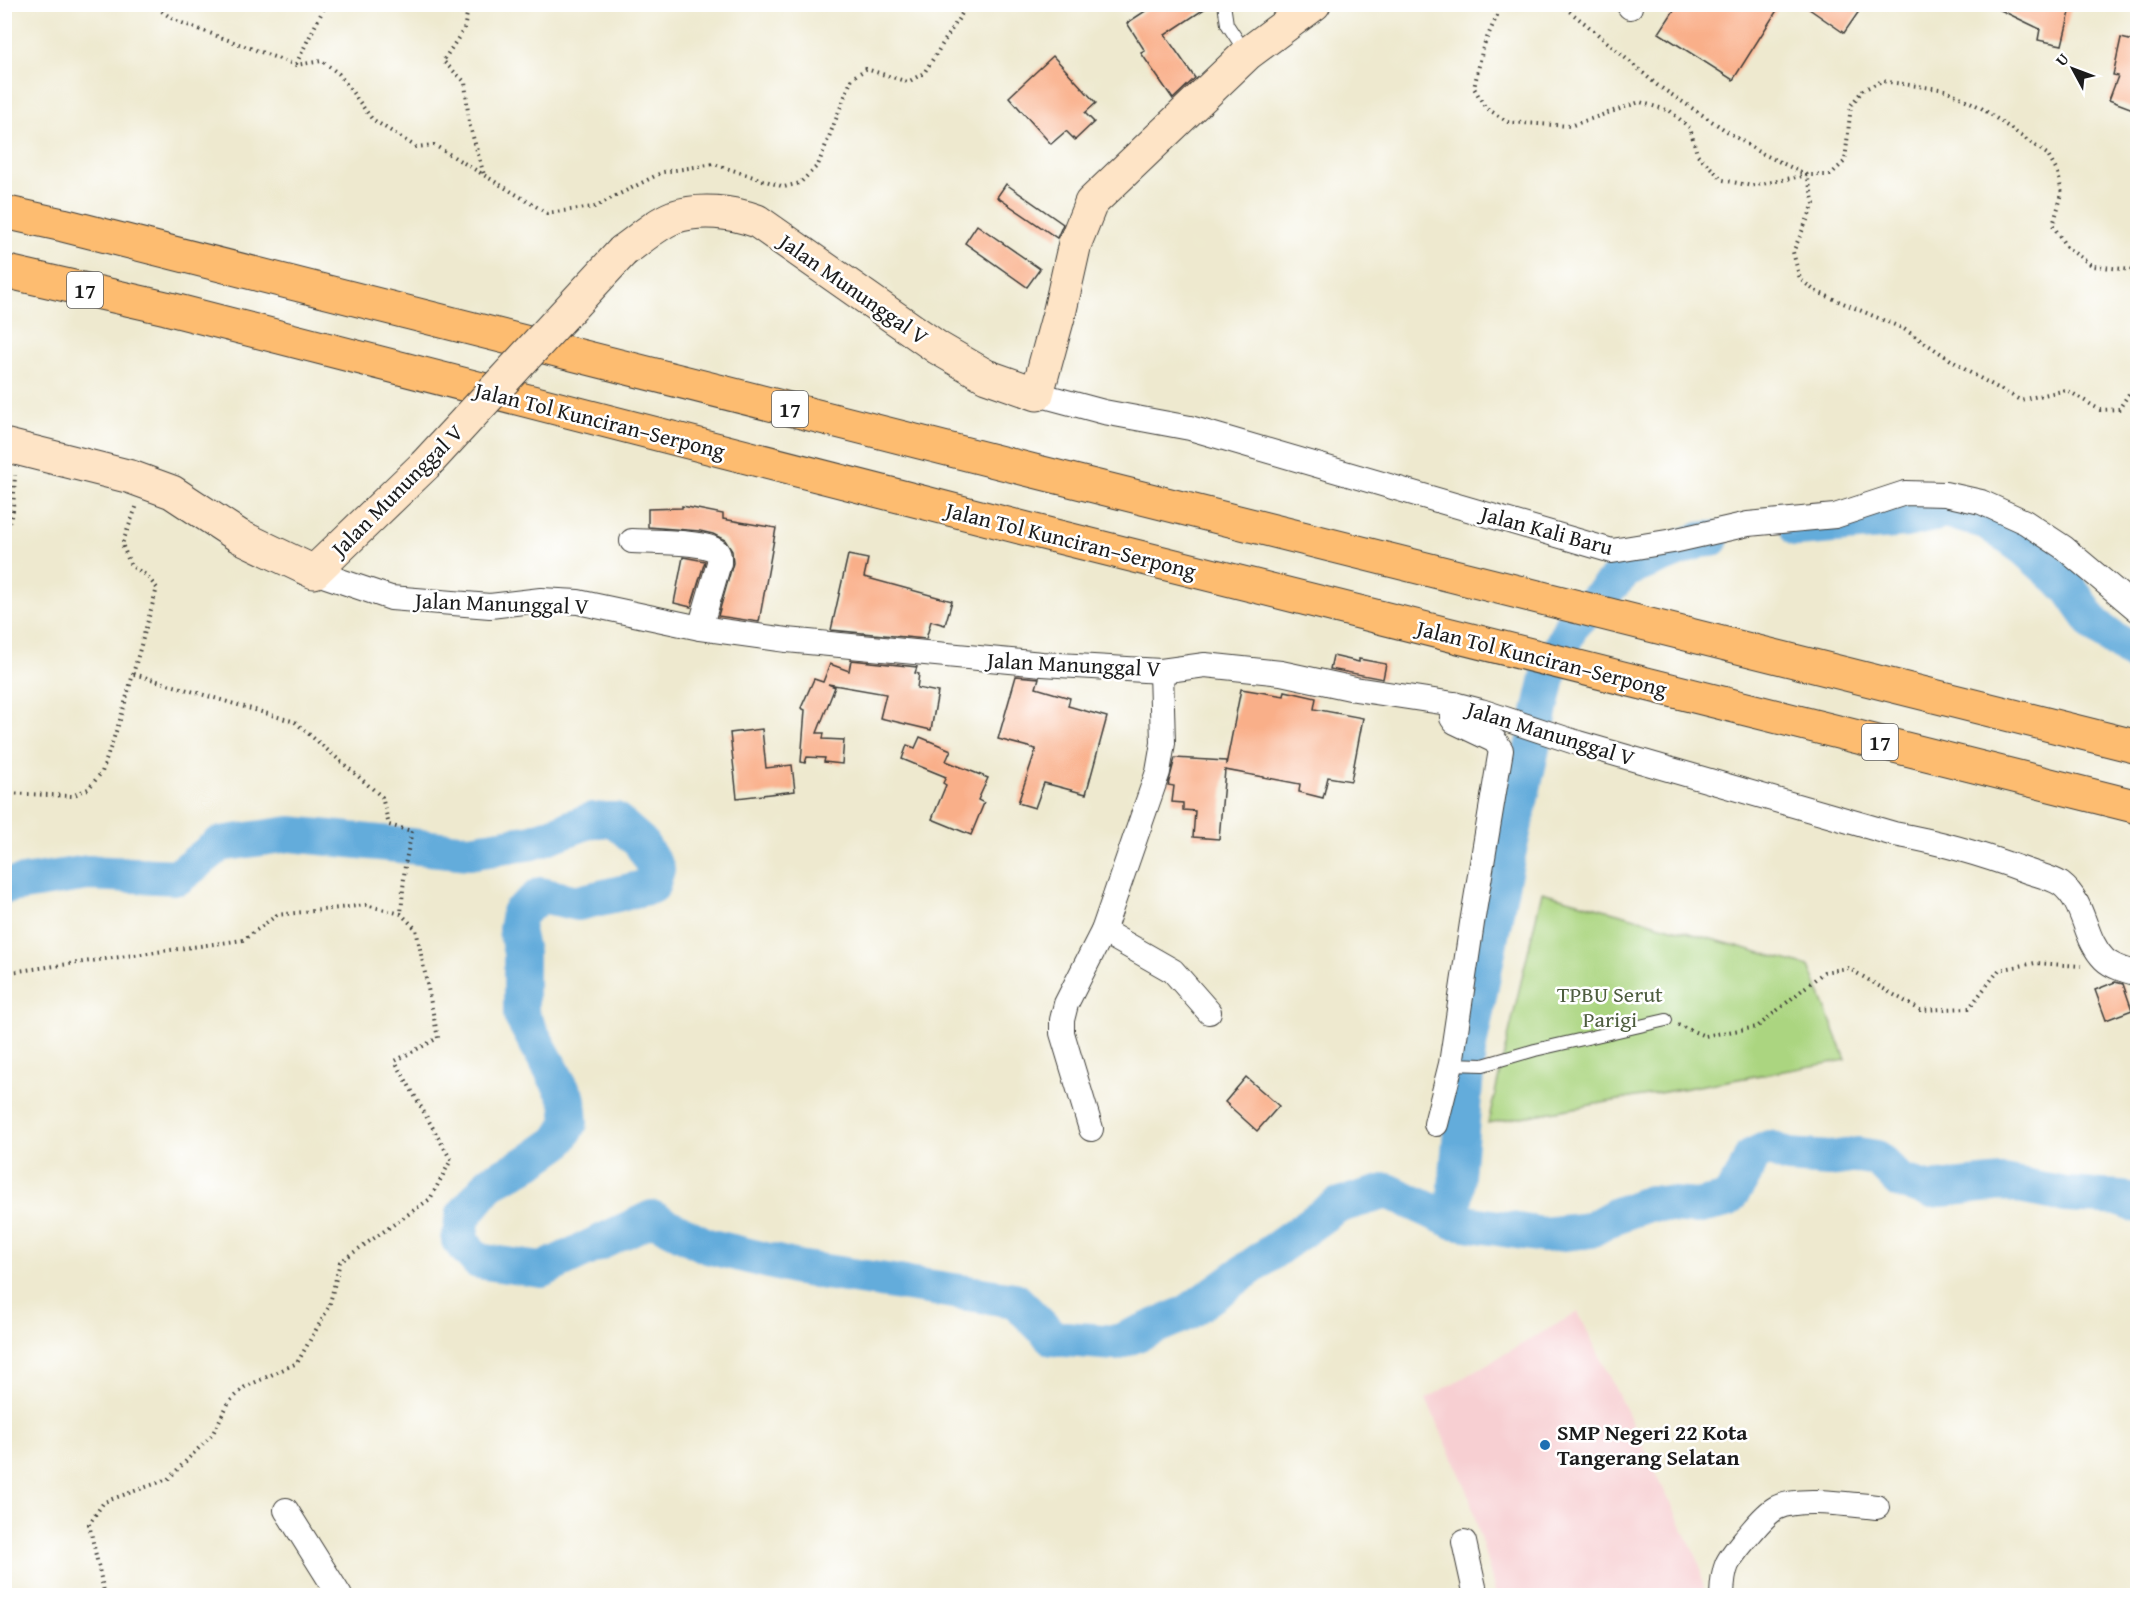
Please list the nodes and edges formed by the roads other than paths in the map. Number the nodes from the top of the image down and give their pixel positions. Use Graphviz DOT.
graph roads {
  1 [pos="1224,4"];
  2 [pos="1314,4"];
  3 [pos="1247,54"];
  4 [pos="4,204"];
  5 [pos="4,212"];
  6 [pos="63,225"];
  7 [pos="4,271"];
  8 [pos="4,286"];
  9 [pos="166,308"];
  10 [pos="1037,394"];
  11 [pos="10,446"];
  12 [pos="632,542"];
  13 [pos="314,572"];
  14 [pos="2138,610"];
  15 [pos="700,628"];
  16 [pos="1161,671"];
  17 [pos="1454,704"];
  18 [pos="2138,747"];
  19 [pos="2138,807"];
  20 [pos="1103,931"];
  21 [pos="2130,972"];
  22 [pos="1209,1012"];
  23 [pos="1666,1020"];
  24 [pos="1456,1064"];
  25 [pos="1436,1124"];
  26 [pos="1091,1129"];
  27 [pos="1877,1507"];
  28 [pos="286,1510"];
  29 [pos="1464,1542"];
  30 [pos="340,1596"];
  31 [pos="1476,1596"];
  32 [pos="1722,1596"];
  1 -- 3 [label="lane"];
  2 -- 3 [label="street"];
  3 -- 10 [label="street"];
  4 -- 6 [label="highway"];
  5 -- 6 [label="highway, 17"];
  6 -- 18 [label="highway, 17"];
  7 -- 9 [label="highway, Jalan Tol Kunciran–Serpong / 17"];
  8 -- 9 [label="highway"];
  9 -- 19 [label="highway, Jalan Tol Kunciran–Serpong / 17"];
  10 -- 13 [label="street, Jalan Mununggal V, bridge"];
  10 -- 14 [label="street, Jalan Kali Baru"];
  11 -- 13 [label="street, Jalan Manunggal V"];
  12 -- 15 [label="street"];
  13 -- 15 [label="street, Jalan Manunggal V"];
  15 -- 16 [label="street, Jalan Manunggal V"];
  16 -- 17 [label="street, Jalan Manunggal V"];
  16 -- 20 [label="street"];
  17 -- 21 [label="street, Jalan Manunggal V"];
  17 -- 24 [label="street"];
  20 -- 22 [label="street"];
  20 -- 26 [label="street"];
  23 -- 24 [label="lane"];
  24 -- 25 [label="street"];
  27 -- 32 [label="street"];
  28 -- 30 [label="street"];
  29 -- 31 [label="street"];
}
